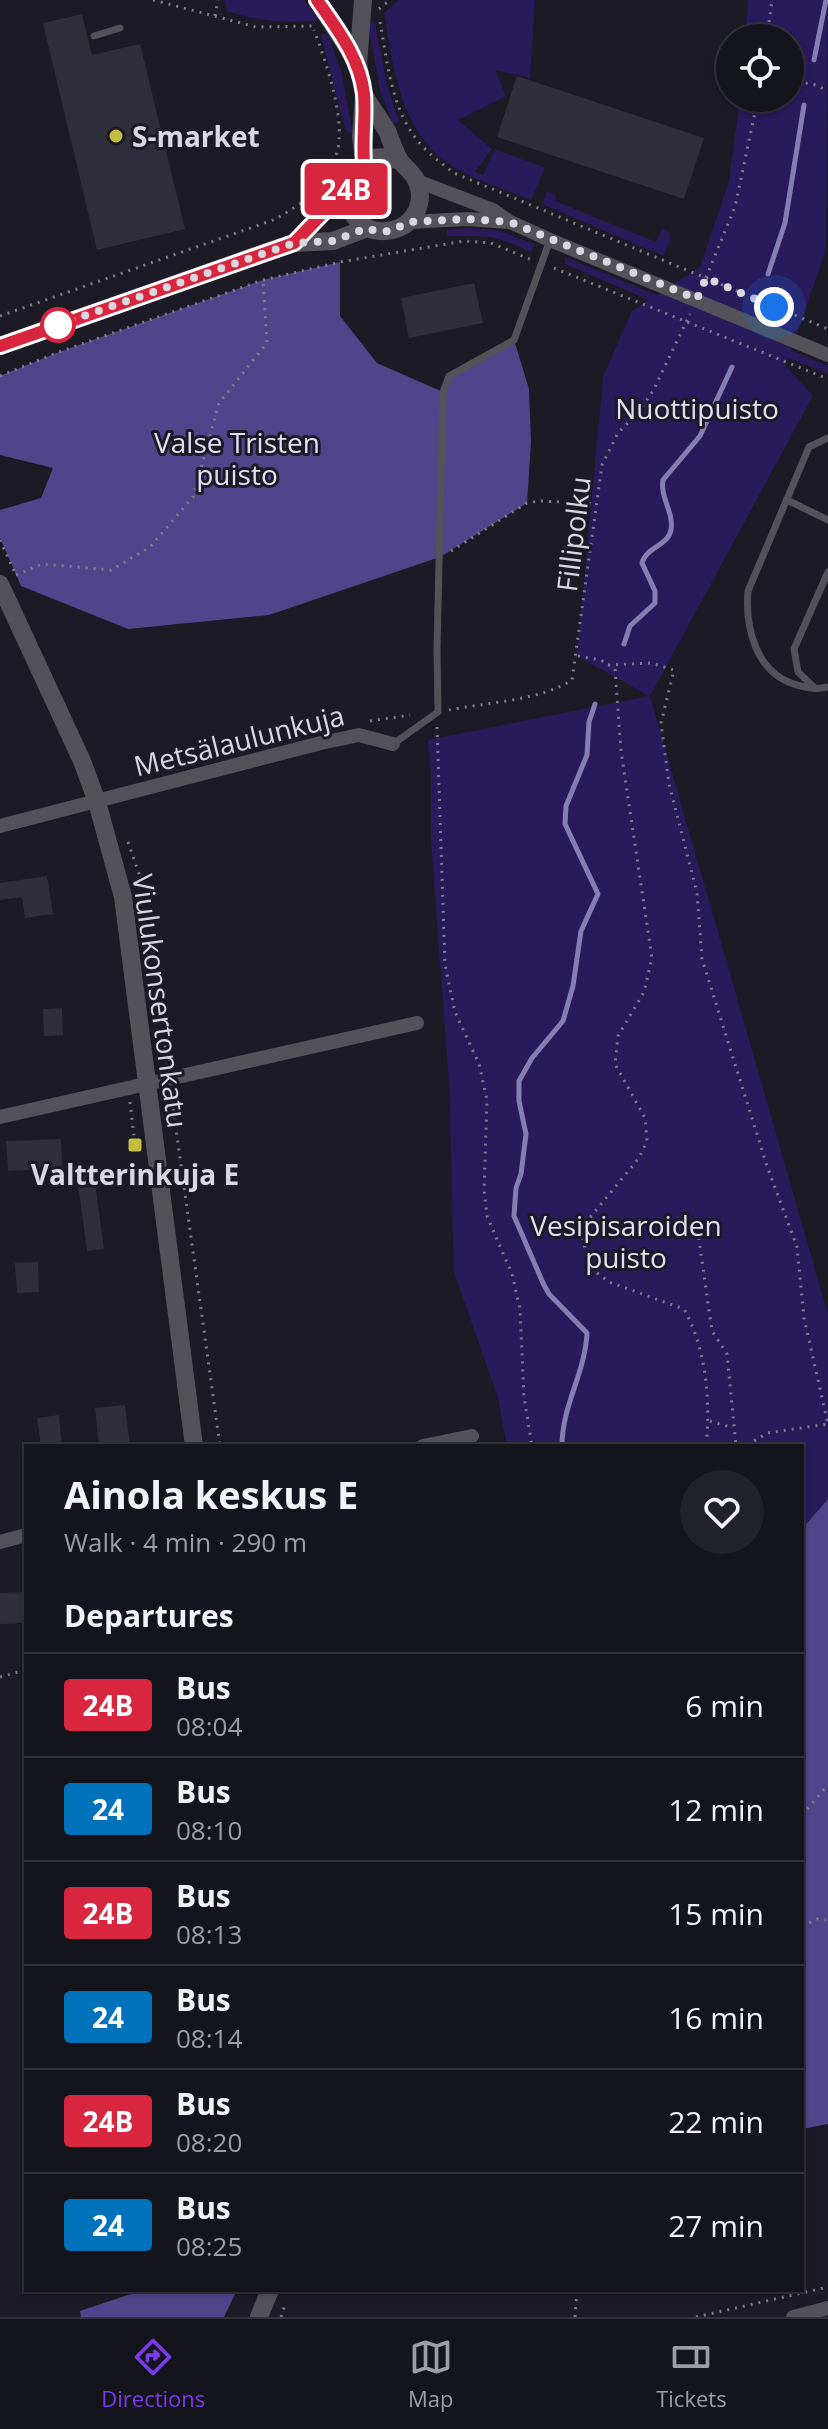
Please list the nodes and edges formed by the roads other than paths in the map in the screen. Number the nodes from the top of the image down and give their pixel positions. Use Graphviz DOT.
graph roads {
  1 [pos="317,0"];
  2 [pos="367,9"];
  3 [pos="120,28"];
  4 [pos="94,36"];
  5 [pos="358,64"];
  6 [pos="364,95"];
  7 [pos="400,161"];
  8 [pos="364,162"];
  9 [pos="417,181"];
  10 [pos="348,187"];
  11 [pos="409,222"];
  12 [pos="510,222"];
  13 [pos="367,228"];
  14 [pos="550,240"];
  15 [pos="294,243"];
  16 [pos="0,346"];
  17 [pos="828,355"];
  18 [pos="826,442"];
  19 [pos="787,500"];
  20 [pos="828,520"];
  21 [pos="828,572"];
  22 [pos="8,580"];
  23 [pos="828,687"];
  24 [pos="817,690"];
  25 [pos="393,744"];
  26 [pos="97,802"];
  27 [pos="0,826"];
  28 [pos="417,1023"];
  29 [pos="146,1083"];
  30 [pos="0,1117"];
  31 [pos="472,1436"];
  32 [pos="194,1444"];
  33 [pos="433,1444"];
  34 [pos="24,1536"];
  35 [pos="0,1542"];
  36 [pos="269,2292"];
  37 [pos="828,2308"];
  38 [pos="259,2317"];
  39 [pos="793,2317"];
  1 -- 5 [label="street"];
  2 -- 5 [label="street"];
  3 -- 4 [label="lane"];
  5 -- 6 [label="street"];
  6 -- 7 [label="street"];
  6 -- 8 [label="street"];
  7 -- 8 [label="street"];
  7 -- 9 [label="street"];
  8 -- 10 [label="street"];
  9 -- 11 [label="street"];
  9 -- 12 [label="street"];
  10 -- 13 [label="street"];
  10 -- 15 [label="street"];
  11 -- 12 [label="street"];
  11 -- 13 [label="street"];
  12 -- 14 [label="street"];
  13 -- 15 [label="street"];
  14 -- 17 [label="street"];
  14 -- 25 [label="lane"];
  15 -- 16 [label="street"];
  18 -- 19 [label="lane"];
  19 -- 20 [label="lane"];
  19 -- 24 [label="lane"];
  21 -- 24 [label="lane"];
  22 -- 26 [label="street, Viulukonsertonkatu"];
  23 -- 24 [label="lane"];
  25 -- 26 [label="street, Metsälaulunkuja"];
  26 -- 27 [label="street, Metsälaulunkuja"];
  26 -- 29 [label="street, Viulukonsertonkatu"];
  28 -- 29 [label="street"];
  29 -- 30 [label="street"];
  29 -- 32 [label="street, Viulukonsertonkatu"];
  31 -- 33 [label="street"];
  34 -- 35 [label="street"];
  36 -- 38 [label="street"];
  37 -- 39 [label="street"];
}
